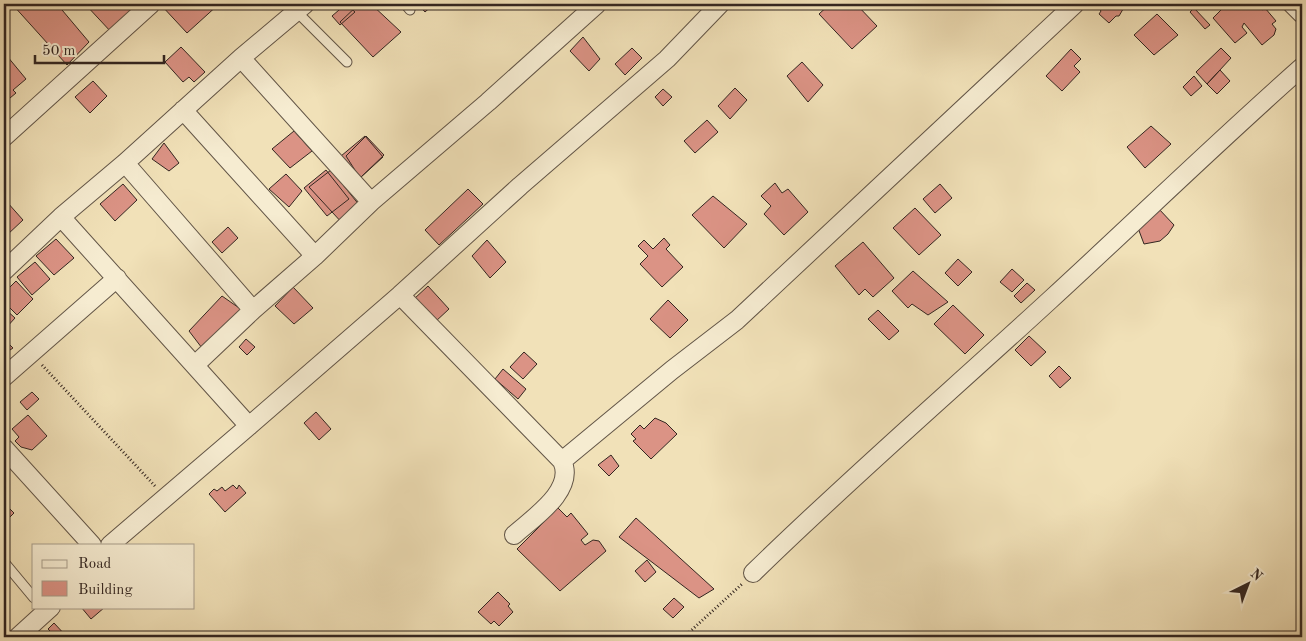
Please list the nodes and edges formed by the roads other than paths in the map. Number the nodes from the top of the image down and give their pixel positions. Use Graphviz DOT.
graph roads {
  1 [pos="151,4"];
  2 [pos="597,4"];
  3 [pos="720,4"];
  4 [pos="1075,4"];
  5 [pos="1292,4"];
  6 [pos="301,8"];
  7 [pos="1302,14"];
  8 [pos="240,58"];
  9 [pos="347,62"];
  10 [pos="1302,67"];
  11 [pos="183,110"];
  12 [pos="4,137"];
  13 [pos="125,164"];
  14 [pos="371,202"];
  15 [pos="61,217"];
  16 [pos="315,256"];
  17 [pos="4,271"];
  18 [pos="117,278"];
  19 [pos="400,295"];
  20 [pos="253,310"];
  21 [pos="195,365"];
  22 [pos="4,377"];
  23 [pos="249,426"];
  24 [pos="4,448"];
  25 [pos="562,461"];
  26 [pos="514,536"];
  27 [pos="91,544"];
  28 [pos="111,544"];
  29 [pos="4,562"];
  30 [pos="753,573"];
  31 [pos="32,596"];
  32 [pos="46,609"];
  33 [pos="18,637"];
  1 -- 12 [label="street"];
  2 -- 14 [label="street"];
  3 -- 19 [label="street"];
  4 -- 25 [label="street"];
  5 -- 7 [label="street"];
  6 -- 8 [label="street"];
  6 -- 9 [label="lane"];
  8 -- 11 [label="street"];
  8 -- 14 [label="street"];
  10 -- 30 [label="street"];
  11 -- 13 [label="street"];
  11 -- 16 [label="street"];
  13 -- 15 [label="street"];
  13 -- 20 [label="street"];
  14 -- 16 [label="street"];
  15 -- 17 [label="street"];
  15 -- 18 [label="street"];
  16 -- 20 [label="street"];
  18 -- 21 [label="street"];
  18 -- 22 [label="street"];
  19 -- 23 [label="street"];
  19 -- 25 [label="street"];
  20 -- 21 [label="street"];
  21 -- 23 [label="street"];
  23 -- 28 [label="street"];
  24 -- 27 [label="street"];
  25 -- 26 [label="street"];
  29 -- 31 [label="lane"];
  32 -- 33 [label="street"];
}
